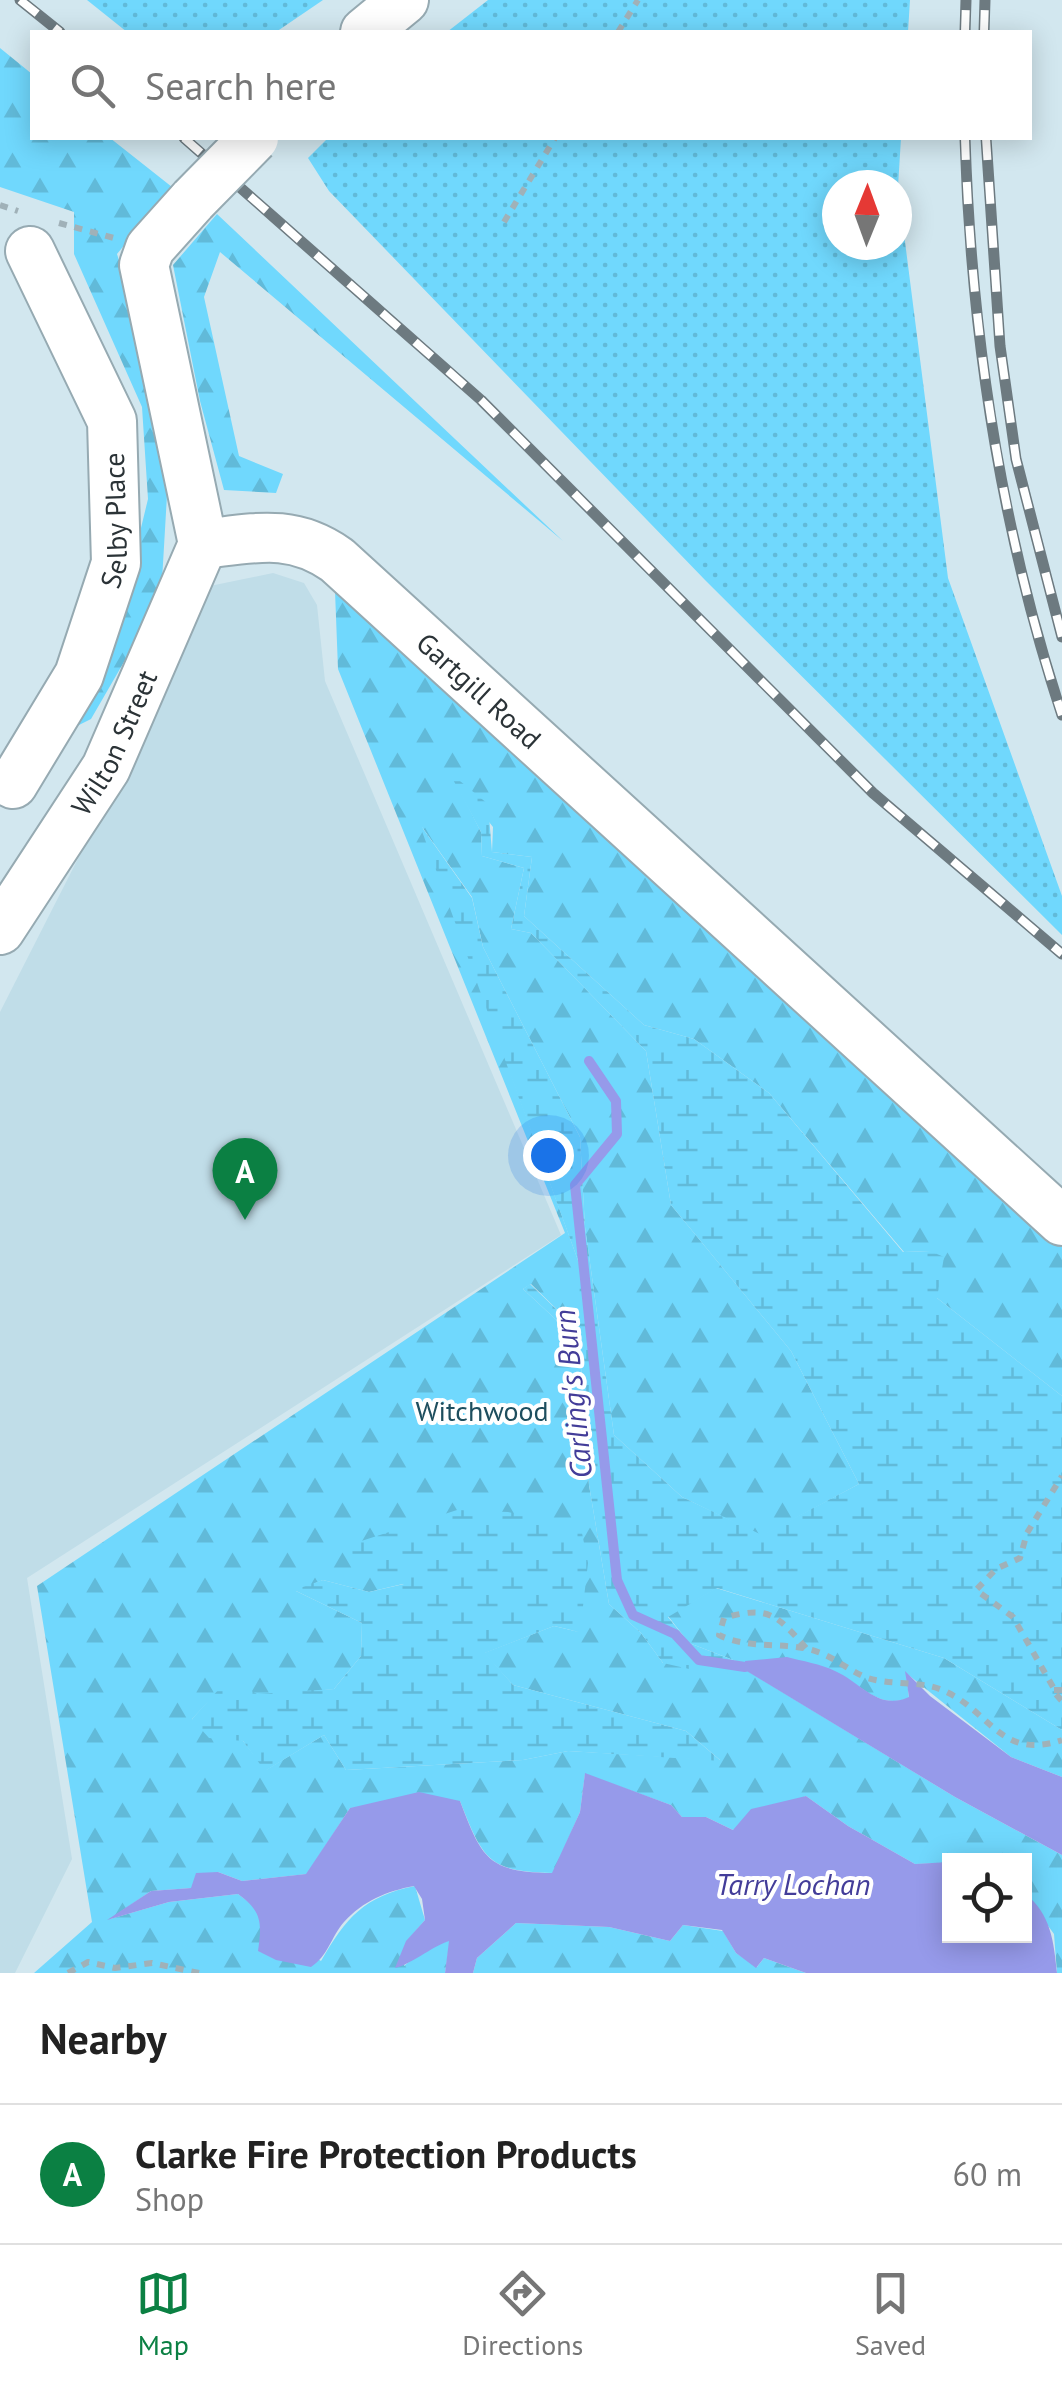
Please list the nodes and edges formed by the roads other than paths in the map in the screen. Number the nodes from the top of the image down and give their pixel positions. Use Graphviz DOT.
graph roads {
  1 [pos="404,0"];
  2 [pos="367,30"];
  3 [pos="252,140"];
  4 [pos="40,230"];
  5 [pos="203,544"];
  6 [pos="6,781"];
  7 [pos="69,824"];
  8 [pos="0,930"];
  9 [pos="1062,1220"];
  1 -- 2 [label="street"];
  3 -- 5 [label="street, bridge"];
  4 -- 6 [label="street, Selby Place"];
  5 -- 7 [label="street, Wilton Street"];
  5 -- 9 [label="street, Gartgill Road"];
  6 -- 7 [label="street"];
  7 -- 8 [label="street, Wilton Street"];
}
